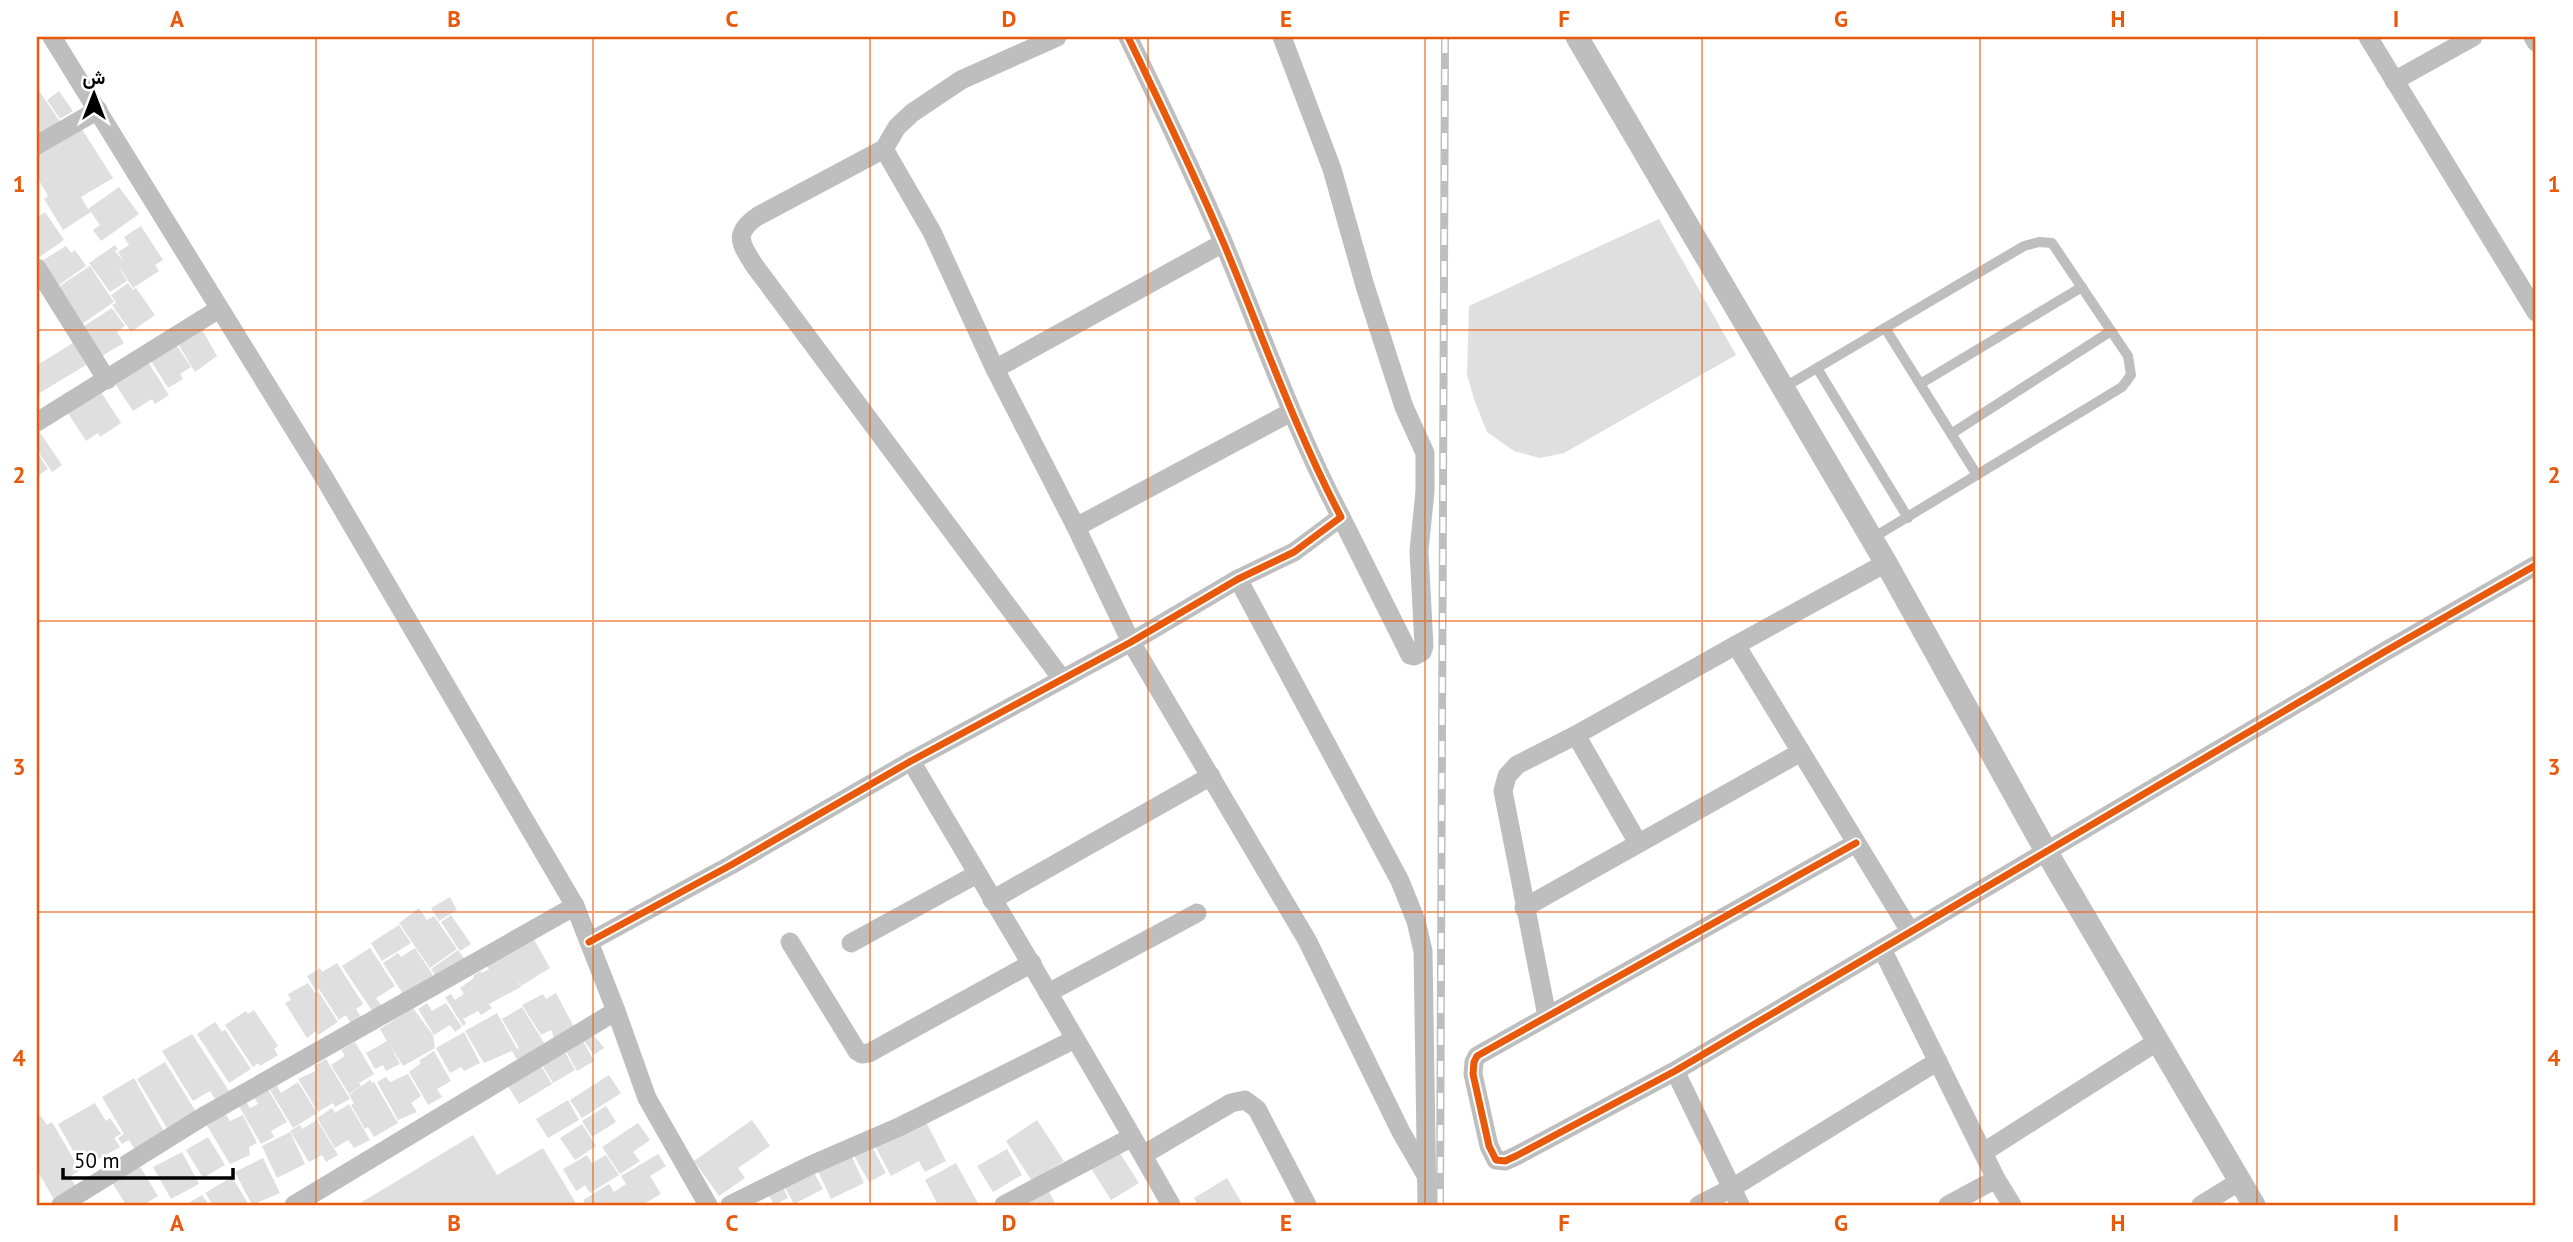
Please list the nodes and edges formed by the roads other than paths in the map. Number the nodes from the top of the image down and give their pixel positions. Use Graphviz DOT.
graph roads {
  1 [pos="52,37"];
  2 [pos="1057,37"];
  3 [pos="1128,37"];
  4 [pos="1282,37"];
  5 [pos="1577,37"];
  6 [pos="2368,37"];
  7 [pos="2473,37"];
  8 [pos="2533,37"];
  9 [pos="2536,42"];
  10 [pos="2395,81"];
  11 [pos="98,110"];
  12 [pos="37,145"];
  13 [pos="884,149"];
  14 [pos="1223,243"];
  15 [pos="37,268"];
  16 [pos="2082,287"];
  17 [pos="219,309"];
  18 [pos="2536,312"];
  19 [pos="1885,328"];
  20 [pos="2111,331"];
  21 [pos="1817,368"];
  22 [pos="995,369"];
  23 [pos="107,380"];
  24 [pos="1920,384"];
  25 [pos="1783,388"];
  26 [pos="1291,412"];
  27 [pos="37,422"];
  28 [pos="1951,434"];
  29 [pos="1977,475"];
  30 [pos="1341,517"];
  31 [pos="1908,518"];
  32 [pos="1076,527"];
  33 [pos="1871,539"];
  34 [pos="1886,563"];
  35 [pos="2536,565"];
  36 [pos="1238,579"];
  37 [pos="1131,642"];
  38 [pos="1735,645"];
  39 [pos="1062,679"];
  40 [pos="1576,735"];
  41 [pos="1801,752"];
  42 [pos="911,761"];
  43 [pos="1211,776"];
  44 [pos="1856,843"];
  45 [pos="1638,844"];
  46 [pos="2046,851"];
  47 [pos="977,874"];
  48 [pos="992,900"];
  49 [pos="575,906"];
  50 [pos="1524,908"];
  51 [pos="1197,913"];
  52 [pos="1910,931"];
  53 [pos="589,942"];
  54 [pos="790,942"];
  55 [pos="851,943"];
  56 [pos="1882,949"];
  57 [pos="1032,963"];
  58 [pos="1048,993"];
  59 [pos="616,1011"];
  60 [pos="1547,1016"];
  61 [pos="1074,1039"];
  62 [pos="2158,1041"];
  63 [pos="1938,1061"];
  64 [pos="1675,1071"];
  65 [pos="1132,1137"];
  66 [pos="1984,1152"];
  67 [pos="1143,1155"];
  68 [pos="1427,1177"];
  69 [pos="1996,1179"];
  70 [pos="2240,1181"];
  71 [pos="1736,1197"];
  72 [pos="61,1205"];
  73 [pos="294,1205"];
  74 [pos="708,1205"];
  75 [pos="730,1205"];
  76 [pos="1003,1205"];
  77 [pos="1171,1205"];
  78 [pos="1307,1205"];
  79 [pos="1427,1205"];
  80 [pos="1699,1205"];
  81 [pos="1948,1205"];
  82 [pos="2012,1205"];
  83 [pos="2201,1205"];
  84 [pos="2254,1205"];
  1 -- 11 [label="street"];
  2 -- 13 [label="street"];
  3 -- 14 [label="street"];
  4 -- 30 [label="street"];
  5 -- 25 [label="street"];
  6 -- 10 [label="street"];
  7 -- 10 [label="street"];
  8 -- 9 [label="street"];
  10 -- 18 [label="street"];
  11 -- 12 [label="street"];
  11 -- 17 [label="street"];
  13 -- 22 [label="street"];
  13 -- 39 [label="street"];
  14 -- 22 [label="street"];
  14 -- 26 [label="street"];
  15 -- 23 [label="street"];
  16 -- 19 [label="lane"];
  16 -- 20 [label="lane"];
  16 -- 24 [label="lane"];
  17 -- 23 [label="street"];
  17 -- 49 [label="street"];
  19 -- 21 [label="lane"];
  19 -- 24 [label="lane"];
  20 -- 28 [label="lane"];
  20 -- 29 [label="lane"];
  21 -- 25 [label="lane"];
  21 -- 31 [label="lane"];
  22 -- 32 [label="street"];
  23 -- 27 [label="street"];
  24 -- 28 [label="lane"];
  25 -- 33 [label="street"];
  26 -- 30 [label="street"];
  26 -- 32 [label="street"];
  28 -- 29 [label="lane"];
  29 -- 31 [label="lane"];
  30 -- 36 [label="street"];
  31 -- 33 [label="lane"];
  32 -- 37 [label="street"];
  33 -- 34 [label="street"];
  34 -- 38 [label="street"];
  34 -- 46 [label="street"];
  35 -- 46 [label="street"];
  36 -- 37 [label="street"];
  36 -- 68 [label="street"];
  37 -- 39 [label="street"];
  37 -- 43 [label="street"];
  38 -- 40 [label="street"];
  38 -- 41 [label="street"];
  39 -- 42 [label="street"];
  40 -- 45 [label="street"];
  40 -- 50 [label="street"];
  41 -- 44 [label="street"];
  41 -- 45 [label="street"];
  42 -- 47 [label="street"];
  42 -- 53 [label="street"];
  43 -- 48 [label="street"];
  43 -- 68 [label="street"];
  44 -- 52 [label="street"];
  44 -- 60 [label="street"];
  45 -- 50 [label="street"];
  46 -- 52 [label="street"];
  46 -- 62 [label="street"];
  47 -- 48 [label="street"];
  47 -- 55 [label="street"];
  48 -- 57 [label="street"];
  49 -- 53 [label="street"];
  49 -- 72 [label="street"];
  50 -- 60 [label="street"];
  51 -- 58 [label="street"];
  52 -- 56 [label="street"];
  53 -- 59 [label="street"];
  54 -- 57 [label="street"];
  56 -- 63 [label="street"];
  56 -- 64 [label="street"];
  57 -- 58 [label="street"];
  58 -- 61 [label="street"];
  59 -- 73 [label="street"];
  59 -- 74 [label="street"];
  60 -- 64 [label="street"];
  61 -- 65 [label="street"];
  61 -- 75 [label="street"];
  62 -- 66 [label="street"];
  62 -- 70 [label="street"];
  63 -- 66 [label="street"];
  63 -- 71 [label="street"];
  64 -- 71 [label="street"];
  65 -- 67 [label="street"];
  65 -- 76 [label="street"];
  66 -- 69 [label="street"];
  67 -- 77 [label="street"];
  67 -- 78 [label="street"];
  68 -- 79 [label="street"];
  69 -- 81 [label="street"];
  69 -- 82 [label="street"];
  70 -- 83 [label="street"];
  70 -- 84 [label="street"];
  71 -- 80 [label="street"];
}
